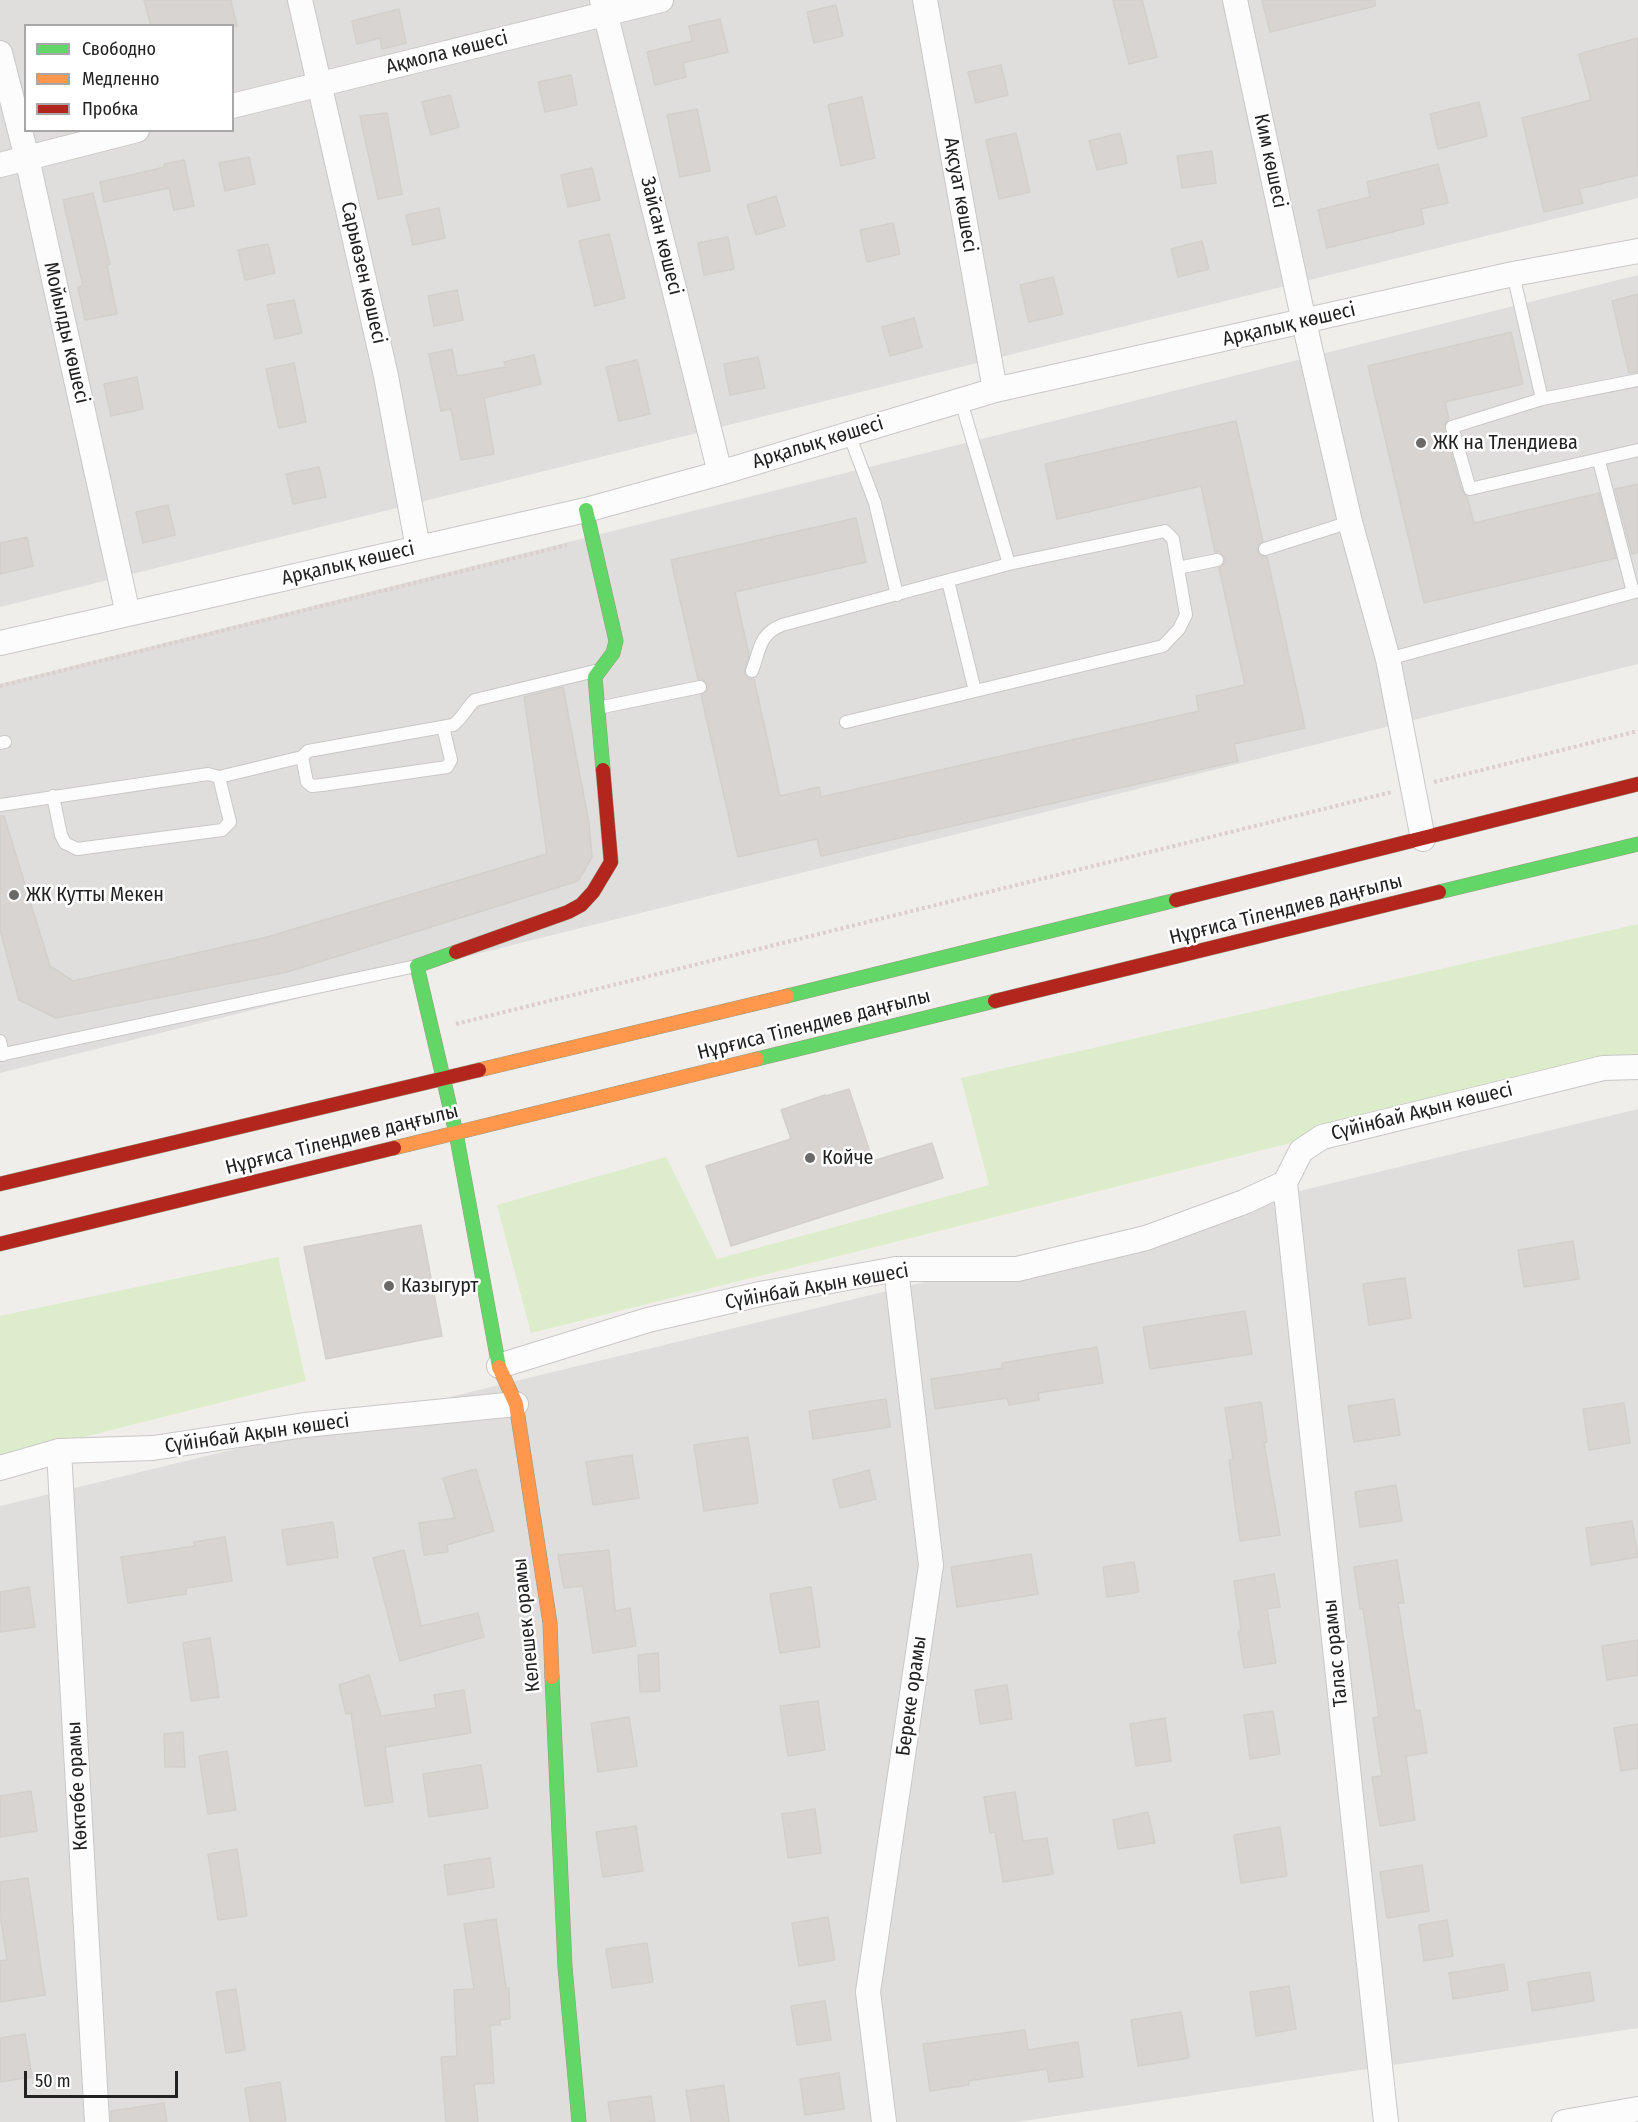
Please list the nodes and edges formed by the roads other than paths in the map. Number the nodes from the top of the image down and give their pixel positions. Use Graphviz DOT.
graph roads {
  1 [pos="300,0"];
  2 [pos="661,0"];
  3 [pos="925,0"];
  4 [pos="1235,0"];
  5 [pos="603,7"];
  6 [pos="0,53"];
  7 [pos="320,84"];
  8 [pos="234,106"];
  9 [pos="129,132"];
  10 [pos="27,158"];
  11 [pos="0,165"];
  12 [pos="1638,251"];
  13 [pos="1513,274"];
  14 [pos="1304,322"];
  15 [pos="1638,380"];
  16 [pos="995,390"];
  17 [pos="1542,399"];
  18 [pos="961,401"];
  19 [pos="849,434"];
  20 [pos="1638,450"];
  21 [pos="1599,461"];
  22 [pos="720,473"];
  23 [pos="586,510"];
  24 [pos="1350,522"];
  25 [pos="418,548"];
  26 [pos="1265,549"];
  27 [pos="1217,560"];
  28 [pos="1010,564"];
  29 [pos="1178,568"];
  30 [pos="948,581"];
  31 [pos="1635,592"];
  32 [pos="897,595"];
  33 [pos="128,614"];
  34 [pos="0,643"];
  35 [pos="1388,659"];
  36 [pos="597,670"];
  37 [pos="752,671"];
  38 [pos="700,687"];
  39 [pos="975,691"];
  40 [pos="596,708"];
  41 [pos="846,722"];
  42 [pos="443,727"];
  43 [pos="302,757"];
  44 [pos="219,777"];
  45 [pos="1638,784"];
  46 [pos="53,796"];
  47 [pos="0,805"];
  48 [pos="1423,839"];
  49 [pos="1638,844"];
  50 [pos="417,966"];
  51 [pos="0,1041"];
  52 [pos="2,1055"];
  53 [pos="1638,1067"];
  54 [pos="443,1079"];
  55 [pos="456,1132"];
  56 [pos="0,1184"];
  57 [pos="1285,1184"];
  58 [pos="0,1244"];
  59 [pos="896,1269"];
  60 [pos="499,1366"];
  61 [pos="516,1404"];
  62 [pos="59,1451"];
  63 [pos="0,1468"];
  64 [pos="1638,2109"];
  65 [pos="97,2122"];
  66 [pos="579,2122"];
  67 [pos="884,2122"];
  68 [pos="1386,2122"];
  69 [pos="1564,2122"];
  1 -- 7 [label="street, Сарыөзен көшесі"];
  2 -- 5 [label="street, Ақмола көшесі"];
  3 -- 16 [label="street, Ақсуат көшесі"];
  4 -- 14 [label="street, Ким көшесі"];
  5 -- 7 [label="street, Ақмола көшесі"];
  5 -- 22 [label="street, Зайсан көшесі"];
  6 -- 10 [label="street, Мойылды көшесі"];
  7 -- 8 [label="street, Ақмола көшесі"];
  7 -- 25 [label="street, Сарыөзен көшесі"];
  9 -- 10 [label="street"];
  10 -- 11 [label="street"];
  10 -- 33 [label="street, Мойылды көшесі"];
  12 -- 13 [label="street, Арқалық көшесі"];
  13 -- 14 [label="street, Арқалық көшесі"];
  13 -- 17 [label="lane"];
  14 -- 16 [label="street, Арқалық көшесі"];
  14 -- 24 [label="street, Ким көшесі"];
  15 -- 17 [label="lane"];
  16 -- 18 [label="street, Арқалық көшесі"];
  17 -- 21 [label="lane"];
  18 -- 19 [label="street, Арқалық көшесі"];
  18 -- 28 [label="lane"];
  19 -- 22 [label="street, Арқалық көшесі"];
  19 -- 32 [label="lane"];
  20 -- 21 [label="lane"];
  21 -- 31 [label="lane"];
  22 -- 23 [label="street, Арқалық көшесі"];
  23 -- 25 [label="street, Арқалық көшесі"];
  23 -- 36 [label="main road"];
  24 -- 26 [label="lane"];
  24 -- 35 [label="street, Ким көшесі"];
  25 -- 33 [label="street, Арқалық көшесі"];
  27 -- 29 [label="lane"];
  28 -- 29 [label="lane"];
  28 -- 30 [label="lane"];
  29 -- 39 [label="lane"];
  30 -- 32 [label="lane"];
  30 -- 39 [label="lane"];
  31 -- 35 [label="lane"];
  32 -- 37 [label="lane"];
  33 -- 34 [label="street, Арқалық көшесі"];
  35 -- 48 [label="street, Ким көшесі"];
  36 -- 40 [label="main road"];
  36 -- 42 [label="lane"];
  38 -- 40 [label="lane"];
  39 -- 41 [label="lane"];
  40 -- 50 [label="main road"];
  42 -- 43 [label="lane"];
  42 -- 43 [label="lane"];
  43 -- 44 [label="lane"];
  44 -- 46 [label="lane"];
  44 -- 46 [label="lane"];
  45 -- 48 [label="main road, Нұрғиса Тілендиев даңғылы"];
  46 -- 47 [label="lane"];
  48 -- 54 [label="main road, Нұрғиса Тілендиев даңғылы"];
  49 -- 55 [label="main road, Нұрғиса Тілендиев даңғылы"];
  50 -- 52 [label="lane"];
  50 -- 54 [label="main road"];
  51 -- 52 [label="lane"];
  53 -- 57 [label="street, Сүйінбай Ақын көшесі"];
  54 -- 55 [label="main road"];
  54 -- 56 [label="main road, Нұрғиса Тілендиев даңғылы"];
  55 -- 58 [label="main road, Нұрғиса Тілендиев даңғылы"];
  55 -- 60 [label="main road, Келешек орамы"];
  57 -- 59 [label="street, Сүйінбай Ақын көшесі"];
  57 -- 68 [label="street, Талас орамы"];
  59 -- 60 [label="street, Сүйінбай Ақын көшесі"];
  59 -- 67 [label="street, Береке орамы"];
  60 -- 61 [label="main road, Келешек орамы"];
  61 -- 62 [label="street, Сүйінбай Ақын көшесі"];
  61 -- 66 [label="main road, Келешек орамы"];
  62 -- 63 [label="street, Сүйінбай Ақын көшесі"];
  62 -- 65 [label="street, Көктөбе орамы"];
  64 -- 69 [label="street"];
}
